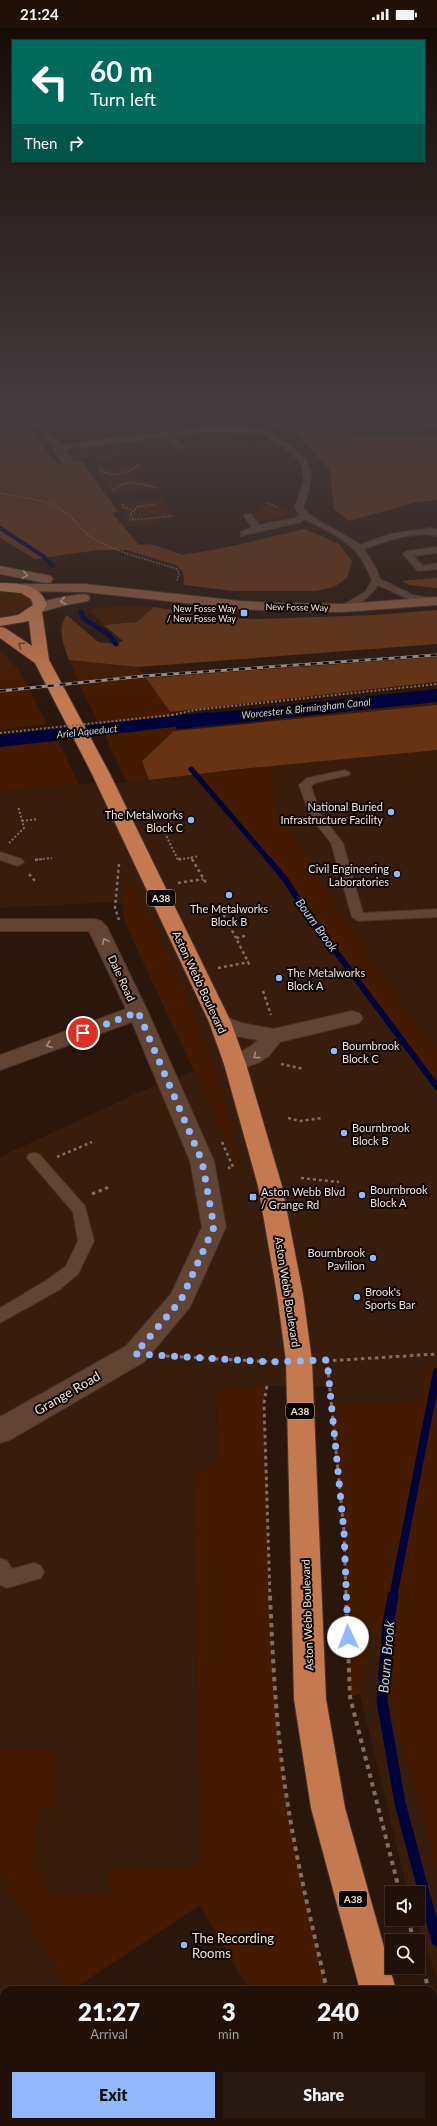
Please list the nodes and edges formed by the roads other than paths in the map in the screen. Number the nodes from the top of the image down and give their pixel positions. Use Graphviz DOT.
graph roads {
  1 [pos="299,508"];
  2 [pos="303,515"];
  3 [pos="248,516"];
  4 [pos="257,528"];
  5 [pos="437,533"];
  6 [pos="244,534"];
  7 [pos="359,548"];
  8 [pos="437,550"];
  9 [pos="437,566"];
  10 [pos="0,570"];
  11 [pos="376,581"];
  12 [pos="7,586"];
  13 [pos="158,595"];
  14 [pos="435,601"];
  15 [pos="344,608"];
  16 [pos="37,610"];
  17 [pos="0,622"];
  18 [pos="0,631"];
  19 [pos="41,660"];
  20 [pos="345,773"];
  21 [pos="2,852"];
  22 [pos="18,862"];
  23 [pos="437,913"];
  24 [pos="0,925"];
  25 [pos="138,1012"];
  26 [pos="352,1018"];
  27 [pos="220,1022"];
  28 [pos="273,1036"];
  29 [pos="0,1063"];
  30 [pos="235,1064"];
  31 [pos="37,1161"];
  32 [pos="0,1316"];
  33 [pos="135,1354"];
  34 [pos="0,1431"];
  35 [pos="34,1572"];
  36 [pos="2,1576"];
  37 [pos="377,1986"];
  1 -- 2 [label="lane"];
  2 -- 4 [label="lane"];
  2 -- 7 [label="lane"];
  3 -- 4 [label="lane"];
  4 -- 6 [label="lane"];
  5 -- 7 [label="lane"];
  7 -- 11 [label="lane"];
  8 -- 9 [label="lane"];
  10 -- 13 [label="street, New Fosse Way, one-way"];
  11 -- 14 [label="lane"];
  11 -- 15 [label="lane"];
  12 -- 13 [label="street, New Fosse Way"];
  12 -- 16 [label="highway, A38"];
  13 -- 15 [label="street, New Fosse Way"];
  13 -- 16 [label="street, New Fosse Way, one-way"];
  14 -- 15 [label="street, New Fosse Way"];
  16 -- 17 [label="highway"];
  16 -- 19 [label="highway, Aston Webb Boulevard / A38"];
  19 -- 18 [label="highway, Aston Webb Boulevard / A38, one-way"];
  19 -- 27 [label="highway, Aston Webb Boulevard / A38"];
  20 -- 23 [label="lane"];
  21 -- 22 [label="lane"];
  25 -- 24 [label="street, Dale Road, one-way"];
  25 -- 29 [label="street, one-way"];
  25 -- 33 [label="street, Dale Road"];
  26 -- 28 [label="street"];
  27 -- 28 [label="street"];
  27 -- 30 [label="highway, Aston Webb Boulevard / A38"];
  28 -- 30 [label="street, one-way"];
  30 -- 37 [label="highway, Aston Webb Boulevard / A38"];
  31 -- 32 [label="lane"];
  33 -- 34 [label="street, Grange Road"];
  35 -- 36 [label="lane"];
}
